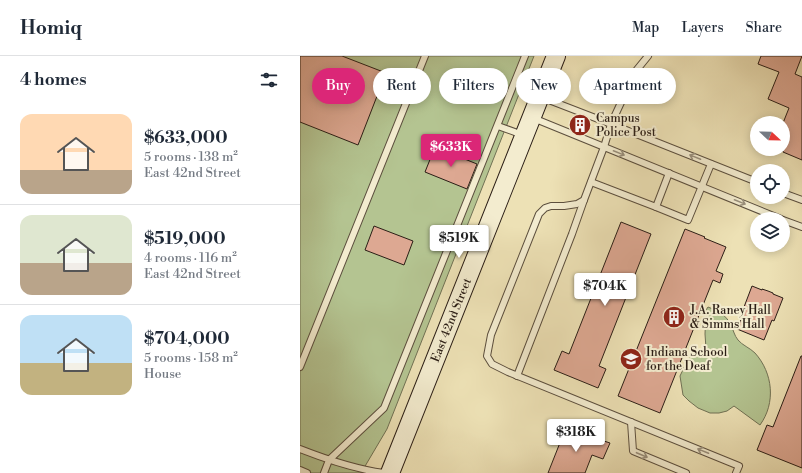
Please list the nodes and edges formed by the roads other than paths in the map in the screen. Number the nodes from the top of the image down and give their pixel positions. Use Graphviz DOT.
graph roads {
  1 [pos="425,56"];
  2 [pos="525,56"];
  3 [pos="556,56"];
  4 [pos="648,56"];
  5 [pos="551,68"];
  6 [pos="537,104"];
  7 [pos="560,104"];
  8 [pos="531,117"];
  9 [pos="611,124"];
  10 [pos="498,126"];
  11 [pos="524,136"];
  12 [pos="604,147"];
  13 [pos="711,164"];
  14 [pos="670,173"];
  15 [pos="750,179"];
  16 [pos="591,182"];
  17 [pos="702,187"];
  18 [pos="790,196"];
  19 [pos="584,200"];
  20 [pos="802,200"];
  21 [pos="656,207"];
  22 [pos="764,212"];
  23 [pos="790,222"];
  24 [pos="802,227"];
  25 [pos="300,367"];
  26 [pos="517,376"];
  27 [pos="631,422"];
  28 [pos="300,449"];
  29 [pos="329,460"];
  30 [pos="300,470"];
  31 [pos="307,473"];
  32 [pos="324,473"];
  33 [pos="384,473"];
  34 [pos="390,473"];
  35 [pos="686,473"];
  36 [pos="736,473"];
  1 -- 25 [label="lane"];
  2 -- 10 [label="lane"];
  3 -- 5 [label="street, East 42nd Street"];
  4 -- 9 [label="lane"];
  6 -- 8 [label="street, East 42nd Street"];
  7 -- 9 [label="lane"];
  8 -- 11 [label="street, East 42nd Street"];
  8 -- 12 [label="lane"];
  9 -- 12 [label="lane"];
  13 -- 9 [label="lane, one-way"];
  10 -- 11 [label="lane"];
  10 -- 29 [label="lane"];
  11 -- 34 [label="street, East 42nd Street"];
  12 -- 14 [label="lane, one-way"];
  12 -- 16 [label="lane"];
  13 -- 15 [label="lane"];
  13 -- 17 [label="lane"];
  14 -- 17 [label="lane"];
  14 -- 21 [label="lane"];
  16 -- 19 [label="lane"];
  16 -- 21 [label="lane"];
  17 -- 21 [label="lane"];
  17 -- 22 [label="lane, one-way"];
  18 -- 20 [label="lane"];
  19 -- 26 [label="lane"];
  19 -- 26 [label="lane"];
  23 -- 24 [label="lane"];
  26 -- 27 [label="lane"];
  27 -- 35 [label="lane, one-way"];
  36 -- 27 [label="lane, one-way"];
  28 -- 29 [label="lane"];
  29 -- 32 [label="lane"];
  29 -- 33 [label="lane"];
  30 -- 31 [label="lane"];
}
